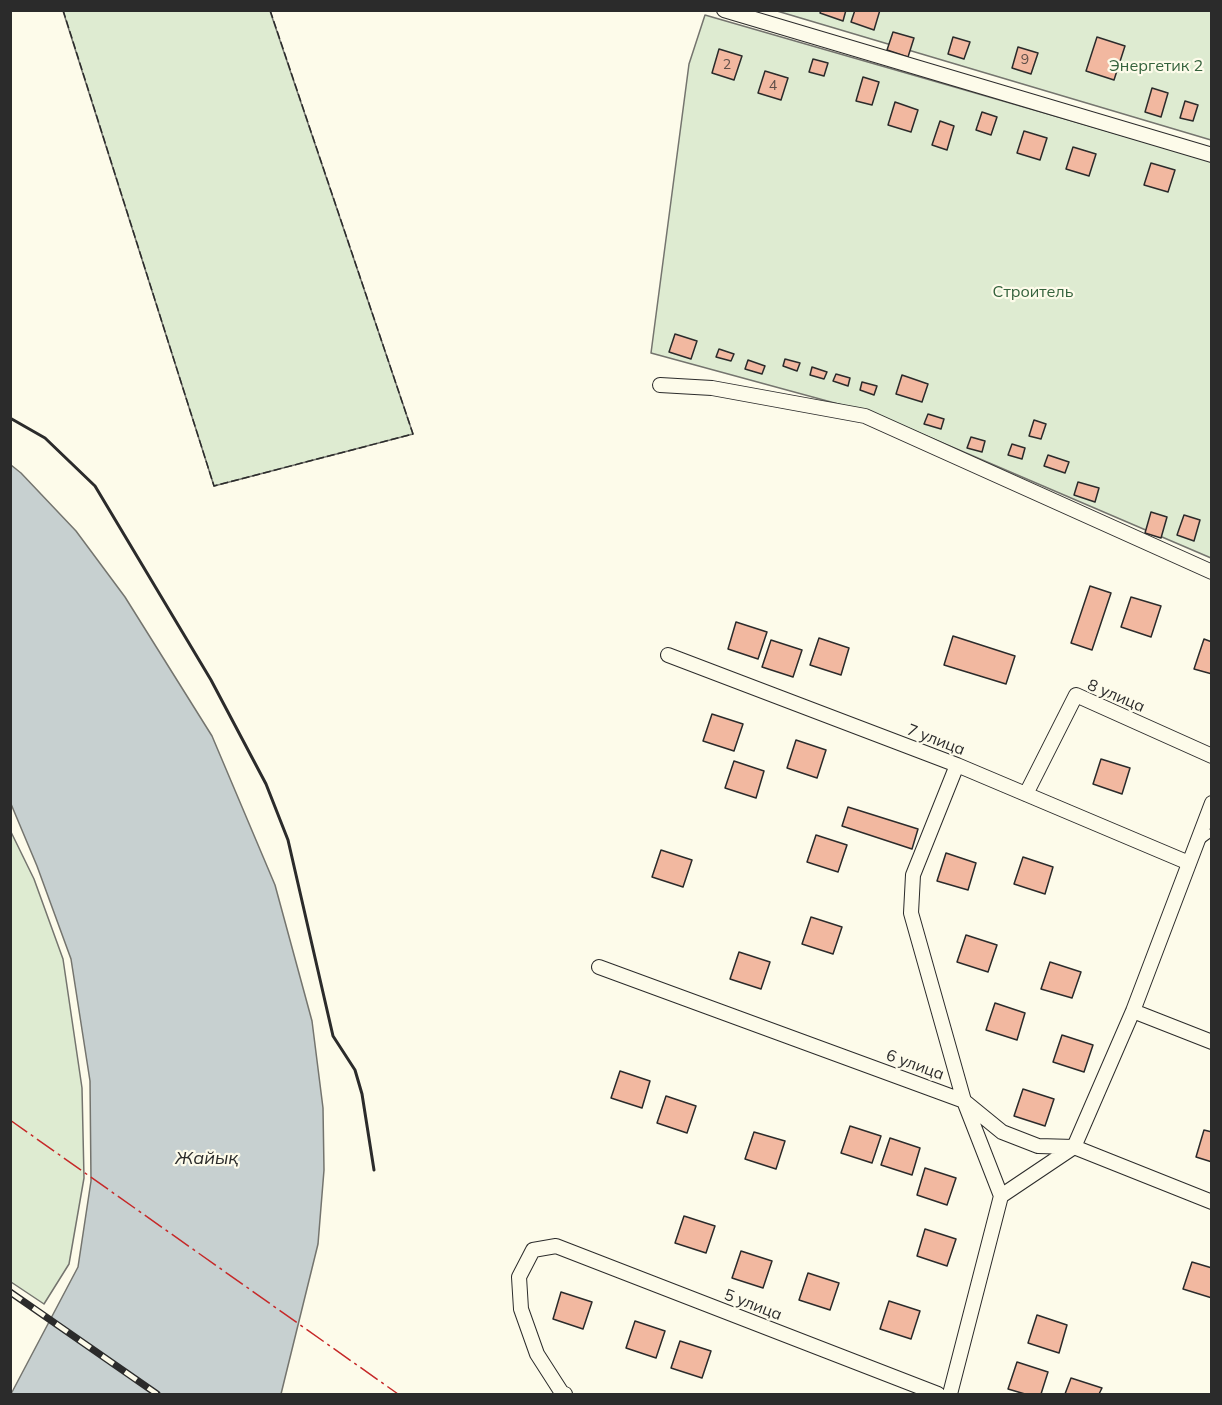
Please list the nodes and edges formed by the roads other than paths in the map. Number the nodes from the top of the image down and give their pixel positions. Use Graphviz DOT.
graph roads {
  1 [pos="724,10"];
  2 [pos="1212,155"];
  3 [pos="660,385"];
  4 [pos="1212,572"];
  5 [pos="668,655"];
  6 [pos="1212,756"];
  7 [pos="957,765"];
  8 [pos="1026,794"];
  9 [pos="1212,803"];
  10 [pos="1212,832"];
  11 [pos="1197,843"];
  12 [pos="1189,863"];
  13 [pos="599,967"];
  14 [pos="1133,1011"];
  15 [pos="1212,1042"];
  16 [pos="964,1101"];
  17 [pos="1074,1147"];
  18 [pos="1001,1196"];
  19 [pos="1212,1202"];
  20 [pos="565,1395"];
  21 [pos="938,1395"];
  22 [pos="950,1395"];
  1 -- 2 [label="street"];
  3 -- 4 [label="street"];
  5 -- 7 [label="street, 7 улица"];
  6 -- 8 [label="street, 8 улица"];
  7 -- 8 [label="street, 7 улица"];
  7 -- 16 [label="street"];
  8 -- 12 [label="street, 7 улица"];
  9 -- 11 [label="street"];
  10 -- 11 [label="lane"];
  11 -- 12 [label="street"];
  12 -- 14 [label="street"];
  13 -- 16 [label="street, 6 улица"];
  14 -- 15 [label="street"];
  14 -- 17 [label="street"];
  16 -- 17 [label="street, 6 улица"];
  16 -- 18 [label="street"];
  17 -- 18 [label="street"];
  17 -- 19 [label="street, 6 улица"];
  18 -- 22 [label="street"];
  20 -- 21 [label="street, 5 улица"];
}
